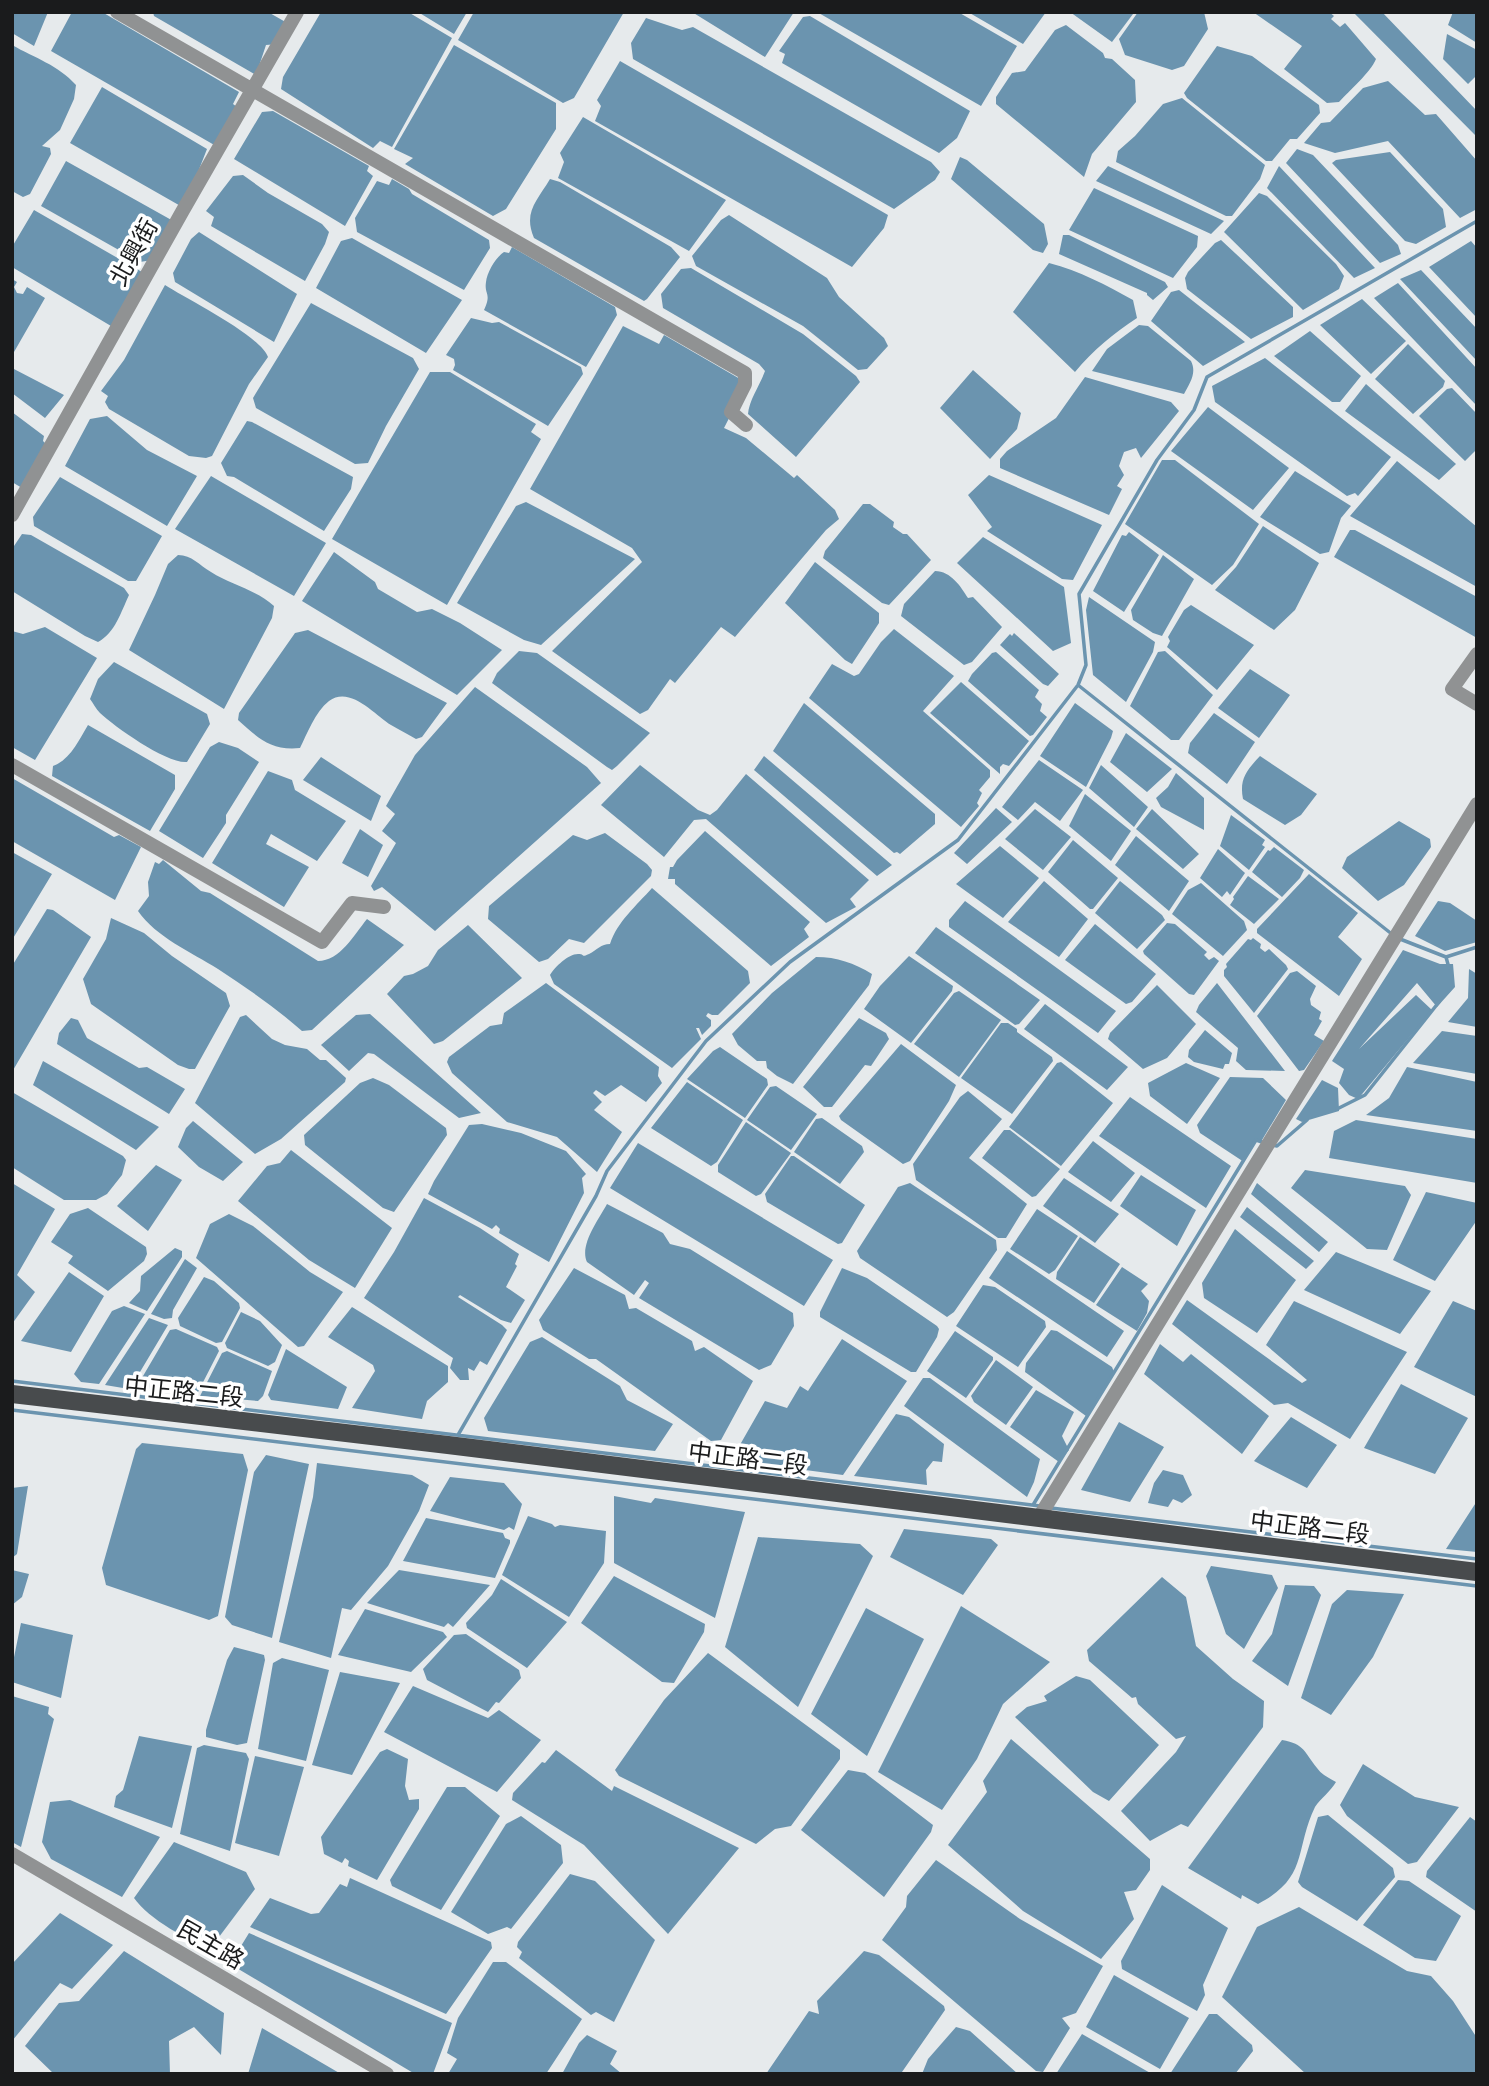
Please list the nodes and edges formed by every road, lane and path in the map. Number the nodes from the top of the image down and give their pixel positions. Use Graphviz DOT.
graph roads {
  1 [pos="117,12"];
  2 [pos="297,12"];
  3 [pos="251,91"];
  4 [pos="746,425"];
  5 [pos="12,515"];
  6 [pos="1477,654"];
  7 [pos="1477,704"];
  8 [pos="12,765"];
  9 [pos="1477,804"];
  10 [pos="384,907"];
  11 [pos="12,1394"];
  12 [pos="1038,1519"];
  13 [pos="1477,1572"];
  14 [pos="12,1854"];
  15 [pos="387,2074"];
  1 -- 3 [label="street"];
  2 -- 3 [label="street, 北興街"];
  3 -- 4 [label="street"];
  3 -- 5 [label="street, 北興街"];
  6 -- 7 [label="street"];
  8 -- 10 [label="street"];
  9 -- 12 [label="street"];
  11 -- 12 [label="main road, 中正路二段"];
  12 -- 13 [label="main road, 中正路二段"];
  14 -- 15 [label="street, 民主路"];
}
